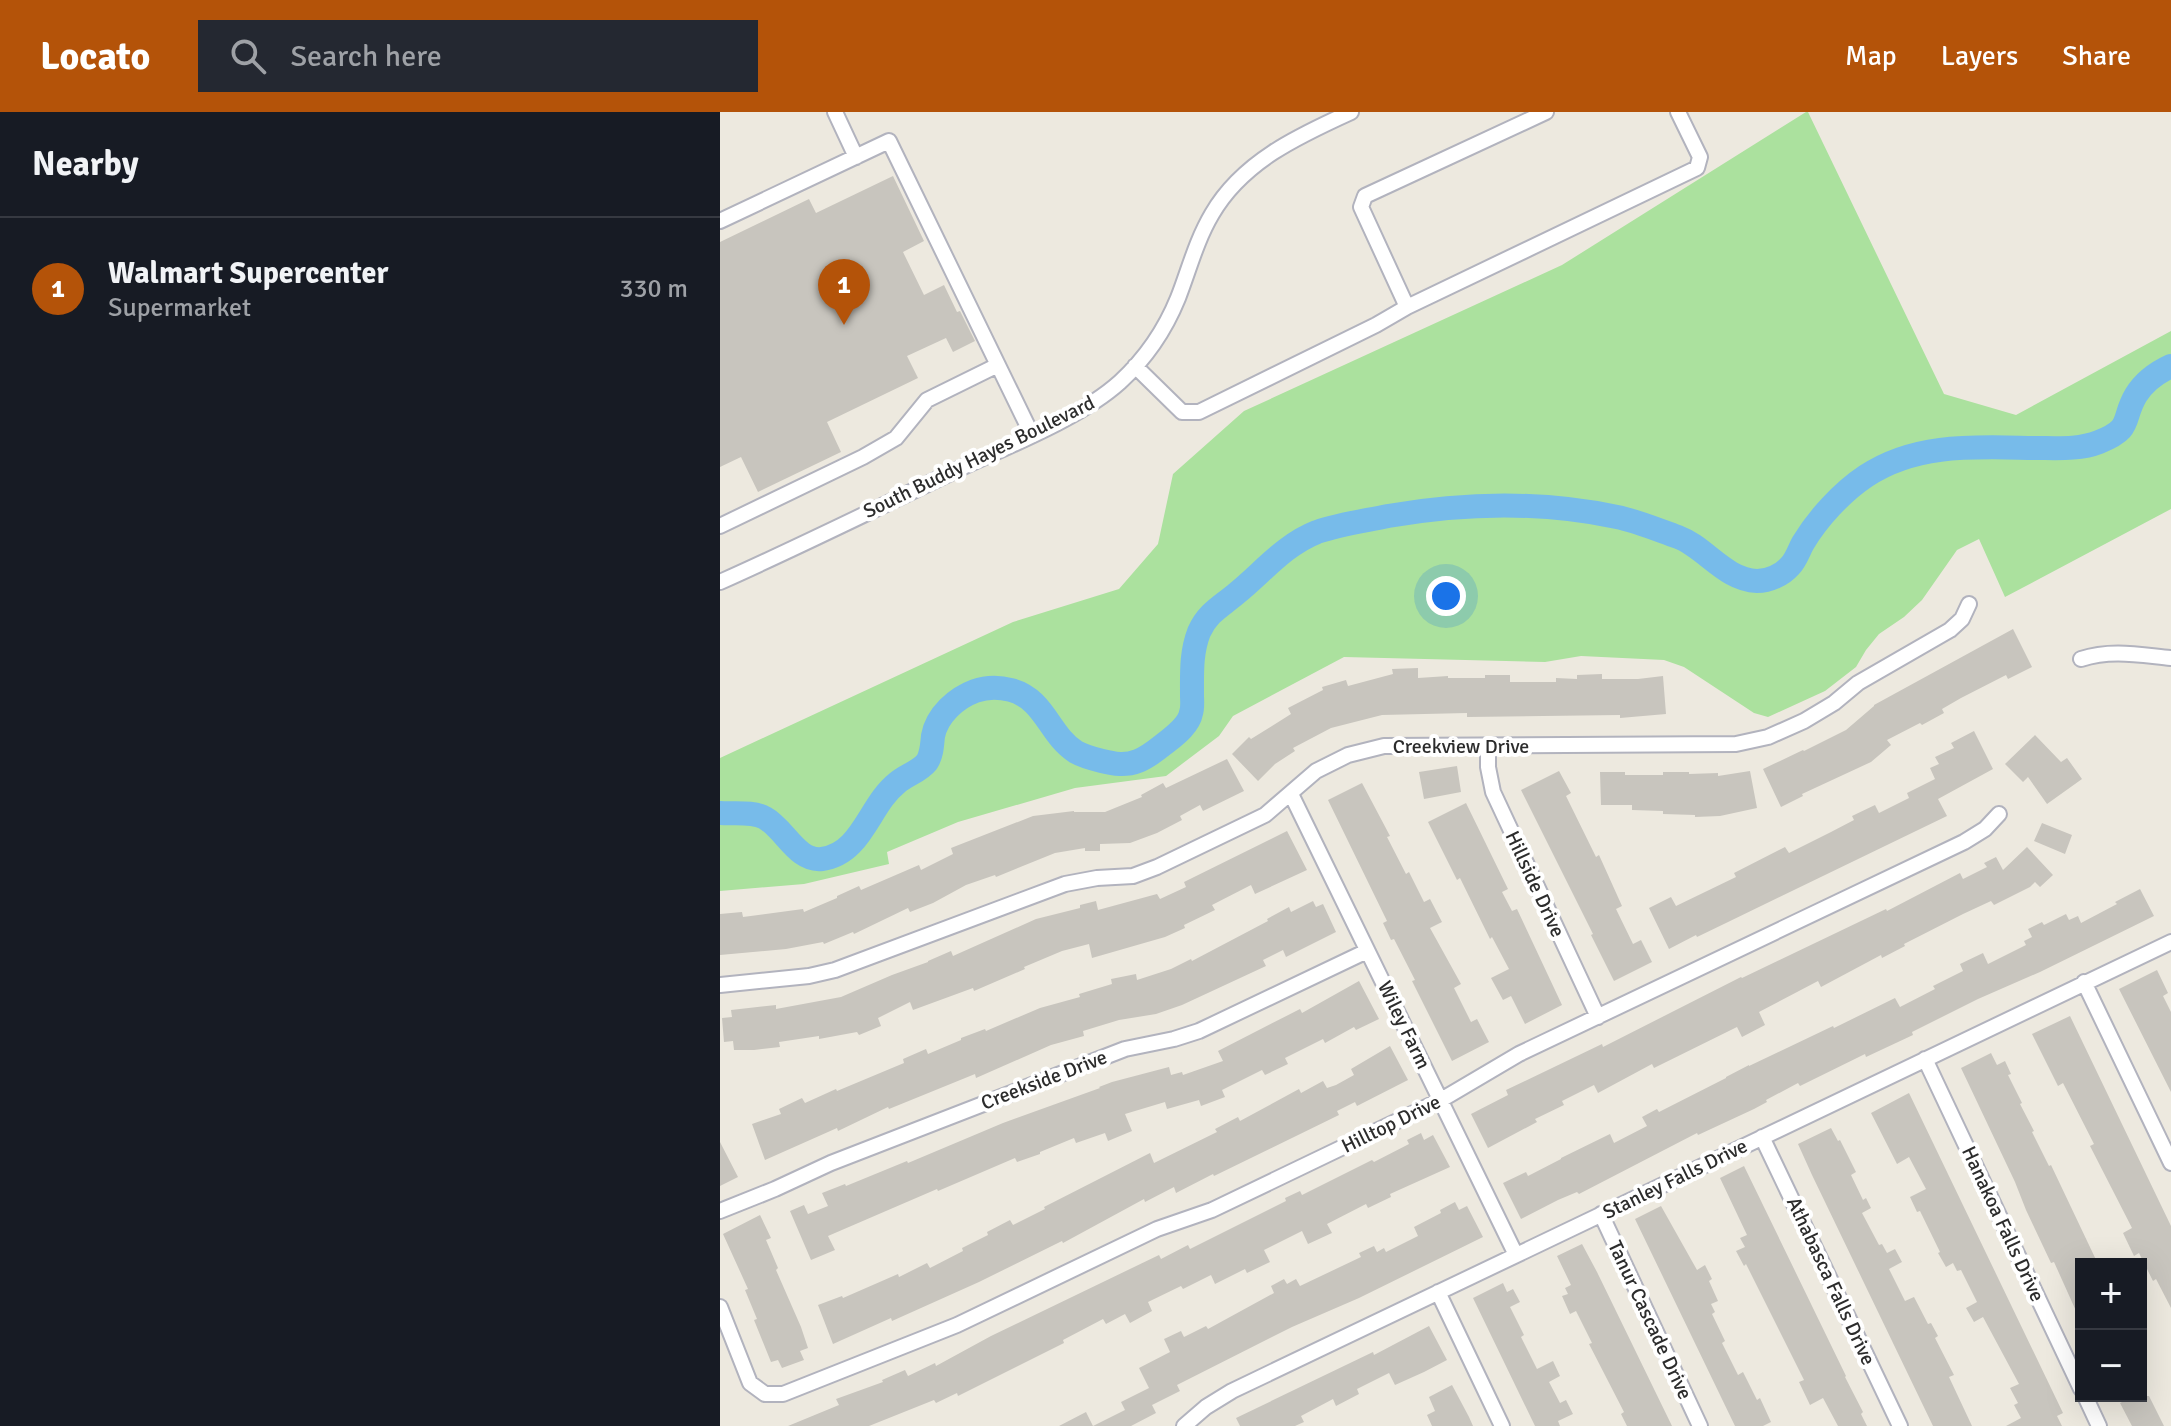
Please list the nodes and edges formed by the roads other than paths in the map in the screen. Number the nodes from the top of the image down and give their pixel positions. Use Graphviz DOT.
graph roads {
  1 [pos="835,112"];
  2 [pos="1351,112"];
  3 [pos="1546,112"];
  4 [pos="1678,112"];
  5 [pos="856,157"];
  6 [pos="720,221"];
  7 [pos="1407,307"];
  8 [pos="998,365"];
  9 [pos="1135,366"];
  10 [pos="1032,435"];
  11 [pos="720,526"];
  12 [pos="720,582"];
  13 [pos="1969,604"];
  14 [pos="2171,658"];
  15 [pos="2081,659"];
  16 [pos="1488,747"];
  17 [pos="1291,794"];
  18 [pos="1999,814"];
  19 [pos="2171,942"];
  20 [pos="1367,951"];
  21 [pos="2084,982"];
  22 [pos="720,985"];
  23 [pos="1598,1017"];
  24 [pos="1925,1059"];
  25 [pos="1441,1100"];
  26 [pos="1762,1137"];
  27 [pos="2171,1163"];
  28 [pos="720,1211"];
  29 [pos="1601,1214"];
  30 [pos="1516,1255"];
  31 [pos="1438,1292"];
  32 [pos="720,1307"];
  33 [pos="2075,1376"];
  34 [pos="2088,1402"];
  35 [pos="1184,1426"];
  36 [pos="1502,1426"];
  37 [pos="1700,1426"];
  38 [pos="1900,1426"];
  39 [pos="2099,1426"];
  1 -- 5 [label="street"];
  2 -- 9 [label="street, South Buddy Hayes Boulevard"];
  3 -- 7 [label="street"];
  4 -- 7 [label="street"];
  5 -- 6 [label="street"];
  5 -- 8 [label="street"];
  7 -- 9 [label="street"];
  8 -- 10 [label="street"];
  8 -- 11 [label="street"];
  9 -- 10 [label="street, South Buddy Hayes Boulevard"];
  10 -- 12 [label="street, South Buddy Hayes Boulevard"];
  13 -- 16 [label="street, Creekview Drive"];
  14 -- 15 [label="street"];
  16 -- 17 [label="street, Creekview Drive"];
  16 -- 23 [label="street, Hillside Drive"];
  17 -- 20 [label="street, Wiley Farm"];
  17 -- 22 [label="street, Creekview Drive"];
  18 -- 23 [label="street, Hilltop Drive"];
  19 -- 21 [label="street, Stanley Falls Drive"];
  20 -- 25 [label="street, Wiley Farm"];
  20 -- 28 [label="street, Creekside Drive"];
  21 -- 24 [label="street, Stanley Falls Drive"];
  21 -- 27 [label="street"];
  23 -- 25 [label="street, Hilltop Drive"];
  24 -- 26 [label="street, Stanley Falls Drive"];
  24 -- 33 [label="street, Hanakoa Falls Drive"];
  25 -- 30 [label="street, Wiley Farm"];
  25 -- 32 [label="street, Hilltop Drive"];
  26 -- 29 [label="street, Stanley Falls Drive"];
  26 -- 38 [label="street, Athabasca Falls Drive"];
  29 -- 30 [label="street, Stanley Falls Drive"];
  29 -- 37 [label="street, Tanur Cascade Drive"];
  30 -- 31 [label="street, Stanley Falls Drive"];
  31 -- 35 [label="street, Stanley Falls Drive"];
  31 -- 36 [label="street"];
  34 -- 39 [label="street"];
}
